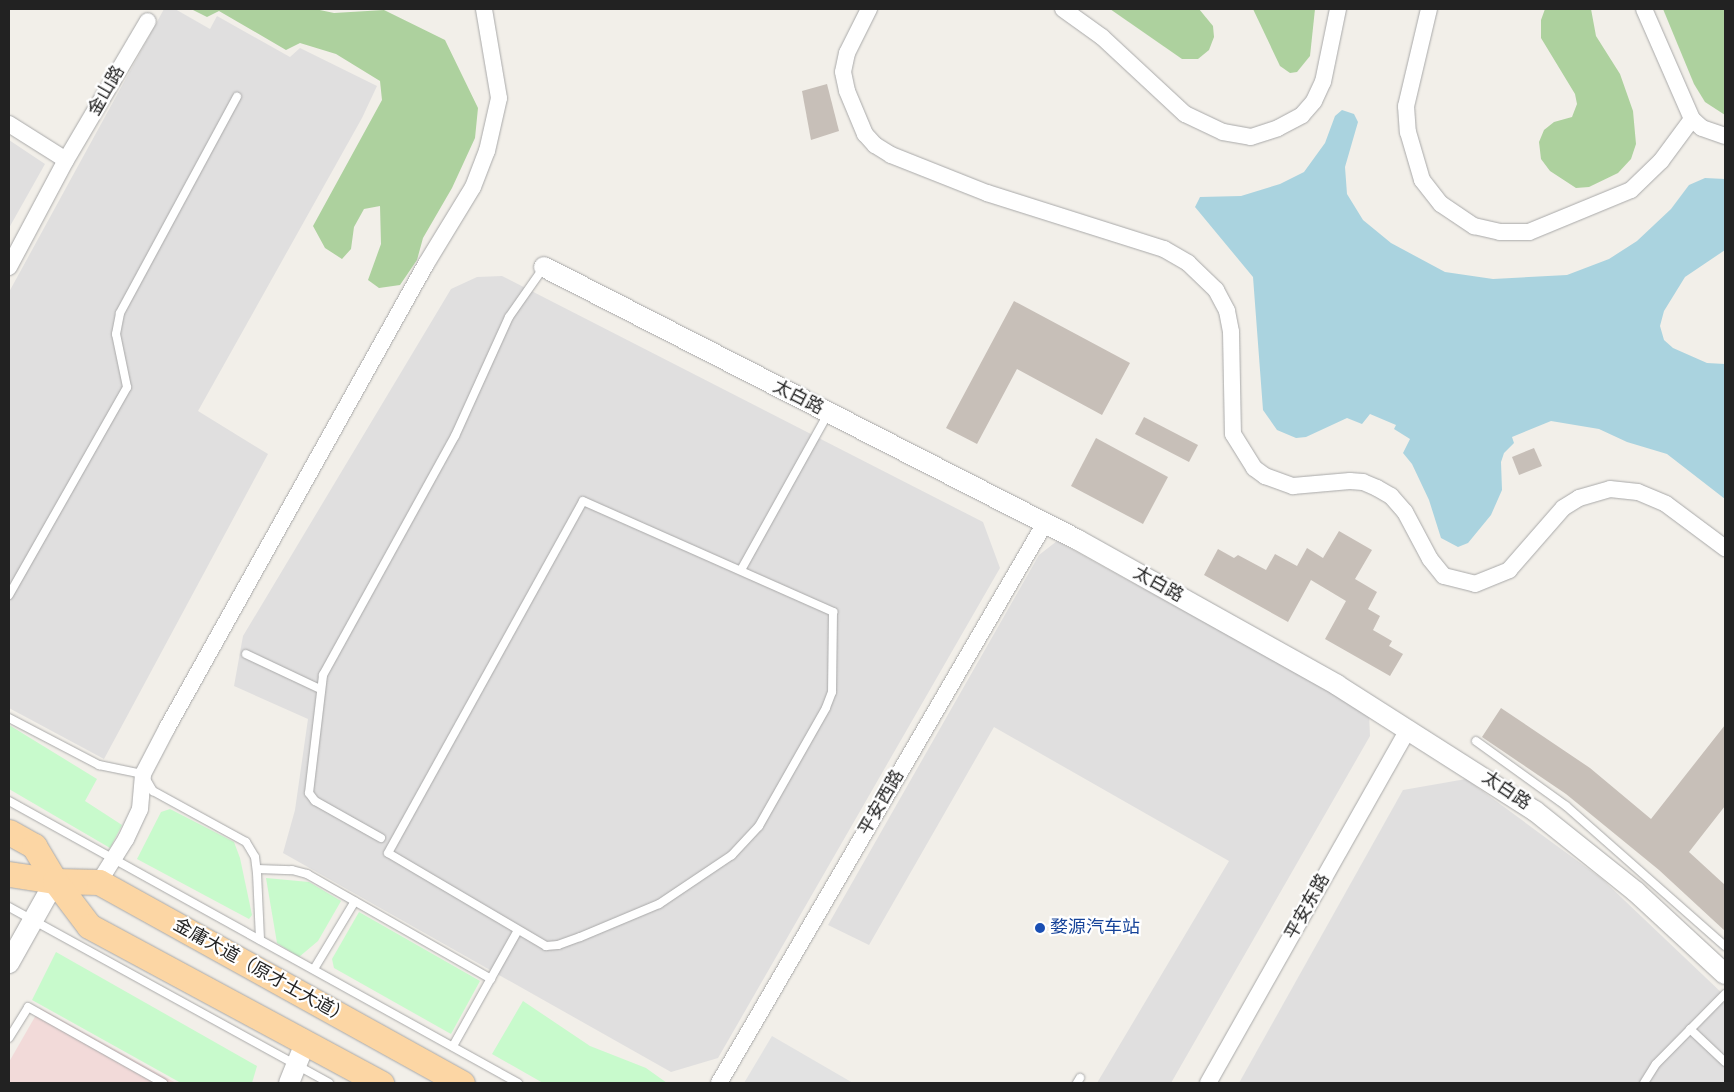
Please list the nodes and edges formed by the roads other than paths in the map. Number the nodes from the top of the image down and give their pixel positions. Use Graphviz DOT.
graph roads {
  1 [pos="484,9"];
  2 [pos="869,9"];
  3 [pos="1063,9"];
  4 [pos="1338,9"];
  5 [pos="1429,9"];
  6 [pos="1644,9"];
  7 [pos="148,21"];
  8 [pos="237,98"];
  9 [pos="1692,119"];
  10 [pos="9,124"];
  11 [pos="1725,136"];
  12 [pos="66,160"];
  13 [pos="9,267"];
  14 [pos="544,267"];
  15 [pos="828,414"];
  16 [pos="1045,524"];
  17 [pos="1725,548"];
  18 [pos="741,570"];
  19 [pos="9,595"];
  20 [pos="246,654"];
  21 [pos="320,689"];
  22 [pos="9,718"];
  23 [pos="1408,730"];
  24 [pos="1476,741"];
  25 [pos="143,774"];
  26 [pos="9,801"];
  27 [pos="9,832"];
  28 [pos="381,838"];
  29 [pos="113,859"];
  30 [pos="257,869"];
  31 [pos="9,874"];
  32 [pos="55,881"];
  33 [pos="99,882"];
  34 [pos="355,901"];
  35 [pos="9,907"];
  36 [pos="32,921"];
  37 [pos="517,932"];
  38 [pos="260,940"];
  39 [pos="1725,946"];
  40 [pos="9,962"];
  41 [pos="314,969"];
  42 [pos="1725,974"];
  43 [pos="491,979"];
  44 [pos="1725,994"];
  45 [pos="1690,1029"];
  46 [pos="9,1038"];
  47 [pos="306,1041"];
  48 [pos="453,1046"];
  49 [pos="1725,1062"];
  50 [pos="292,1074"];
  51 [pos="163,1083"];
  52 [pos="329,1083"];
  53 [pos="381,1083"];
  54 [pos="462,1083"];
  55 [pos="518,1083"];
  56 [pos="720,1083"];
  57 [pos="1208,1083"];
  58 [pos="1644,1083"];
  1 -- 25 [label="street"];
  2 -- 17 [label="street"];
  3 -- 4 [label="street"];
  5 -- 9 [label="street"];
  6 -- 9 [label="street"];
  7 -- 12 [label="street, 金山路"];
  8 -- 19 [label="lane"];
  9 -- 11 [label="street"];
  10 -- 12 [label="street"];
  12 -- 13 [label="street, 金山路"];
  14 -- 15 [label="street, 太白路"];
  14 -- 21 [label="lane"];
  15 -- 16 [label="street, 太白路"];
  15 -- 18 [label="lane"];
  16 -- 23 [label="street, 太白路"];
  16 -- 56 [label="street, 平安西路"];
  18 -- 37 [label="lane"];
  18 -- 37 [label="lane"];
  20 -- 21 [label="lane"];
  21 -- 28 [label="lane"];
  22 -- 25 [label="lane"];
  23 -- 42 [label="street, 太白路"];
  23 -- 57 [label="street, 平安东路"];
  24 -- 39 [label="lane"];
  25 -- 29 [label="street"];
  25 -- 30 [label="lane"];
  26 -- 29 [label="lane"];
  27 -- 32 [label="main road"];
  29 -- 33 [label="street"];
  29 -- 38 [label="lane"];
  30 -- 34 [label="lane"];
  30 -- 38 [label="lane"];
  31 -- 32 [label="main road, 金庸大道（原才士大道）"];
  32 -- 33 [label="main road, 金庸大道（原才士大道）"];
  32 -- 36 [label="street"];
  32 -- 47 [label="main road"];
  33 -- 54 [label="main road, 金庸大道（原才士大道）"];
  34 -- 41 [label="lane"];
  34 -- 43 [label="lane"];
  35 -- 36 [label="lane"];
  36 -- 40 [label="street"];
  36 -- 50 [label="lane"];
  37 -- 43 [label="lane"];
  38 -- 41 [label="lane"];
  41 -- 48 [label="lane"];
  43 -- 48 [label="lane"];
  44 -- 45 [label="lane"];
  45 -- 49 [label="lane"];
  45 -- 58 [label="lane"];
  46 -- 51 [label="lane"];
  47 -- 50 [label="street"];
  47 -- 53 [label="main road"];
  48 -- 55 [label="lane"];
  50 -- 52 [label="lane"];
}
